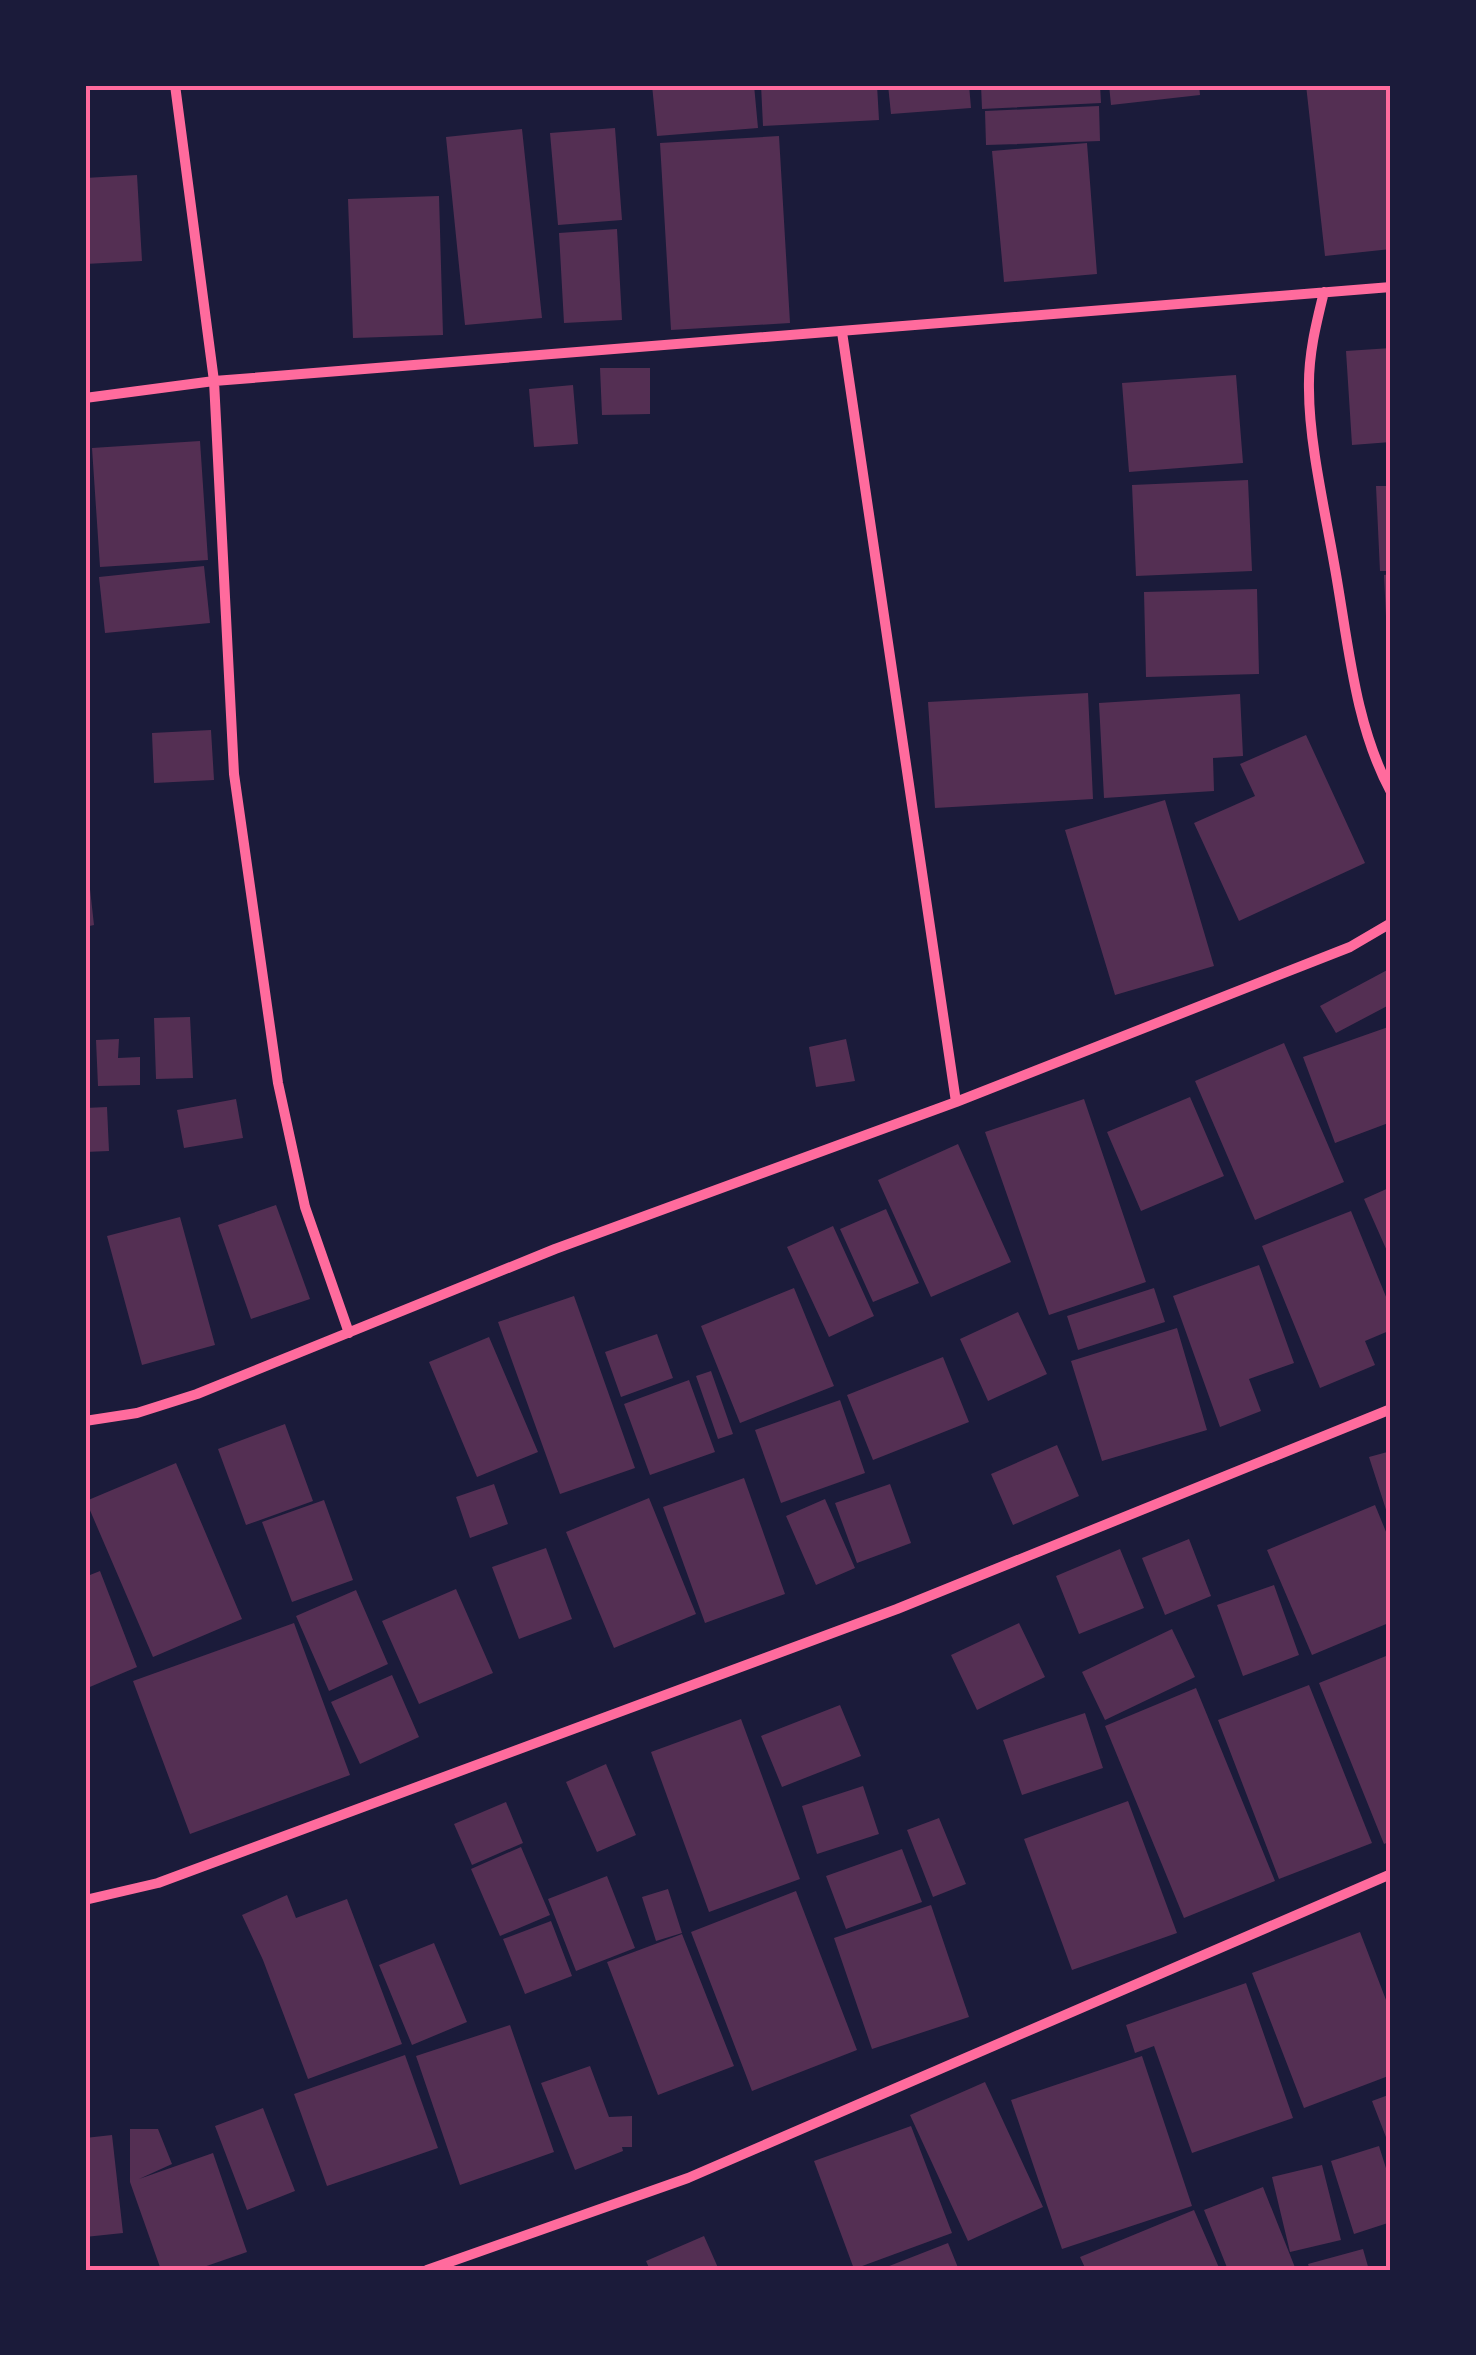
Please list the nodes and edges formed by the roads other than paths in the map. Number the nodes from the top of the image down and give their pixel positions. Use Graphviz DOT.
graph roads {
  1 [pos="175,85"];
  2 [pos="1391,287"];
  3 [pos="1324,292"];
  4 [pos="842,332"];
  5 [pos="214,381"];
  6 [pos="85,398"];
  7 [pos="1391,792"];
  8 [pos="1391,923"];
  9 [pos="956,1102"];
  10 [pos="348,1332"];
  11 [pos="1391,1408"];
  12 [pos="85,1420"];
  13 [pos="1391,1874"];
  14 [pos="85,1900"];
  15 [pos="427,2270"];
  1 -- 5 [label="street"];
  2 -- 3 [label="street"];
  3 -- 4 [label="street"];
  3 -- 7 [label="street"];
  4 -- 5 [label="street"];
  4 -- 9 [label="street"];
  5 -- 6 [label="street"];
  5 -- 10 [label="street"];
  8 -- 9 [label="street"];
  9 -- 10 [label="street"];
  10 -- 12 [label="street"];
  11 -- 14 [label="street"];
  13 -- 15 [label="street"];
}
